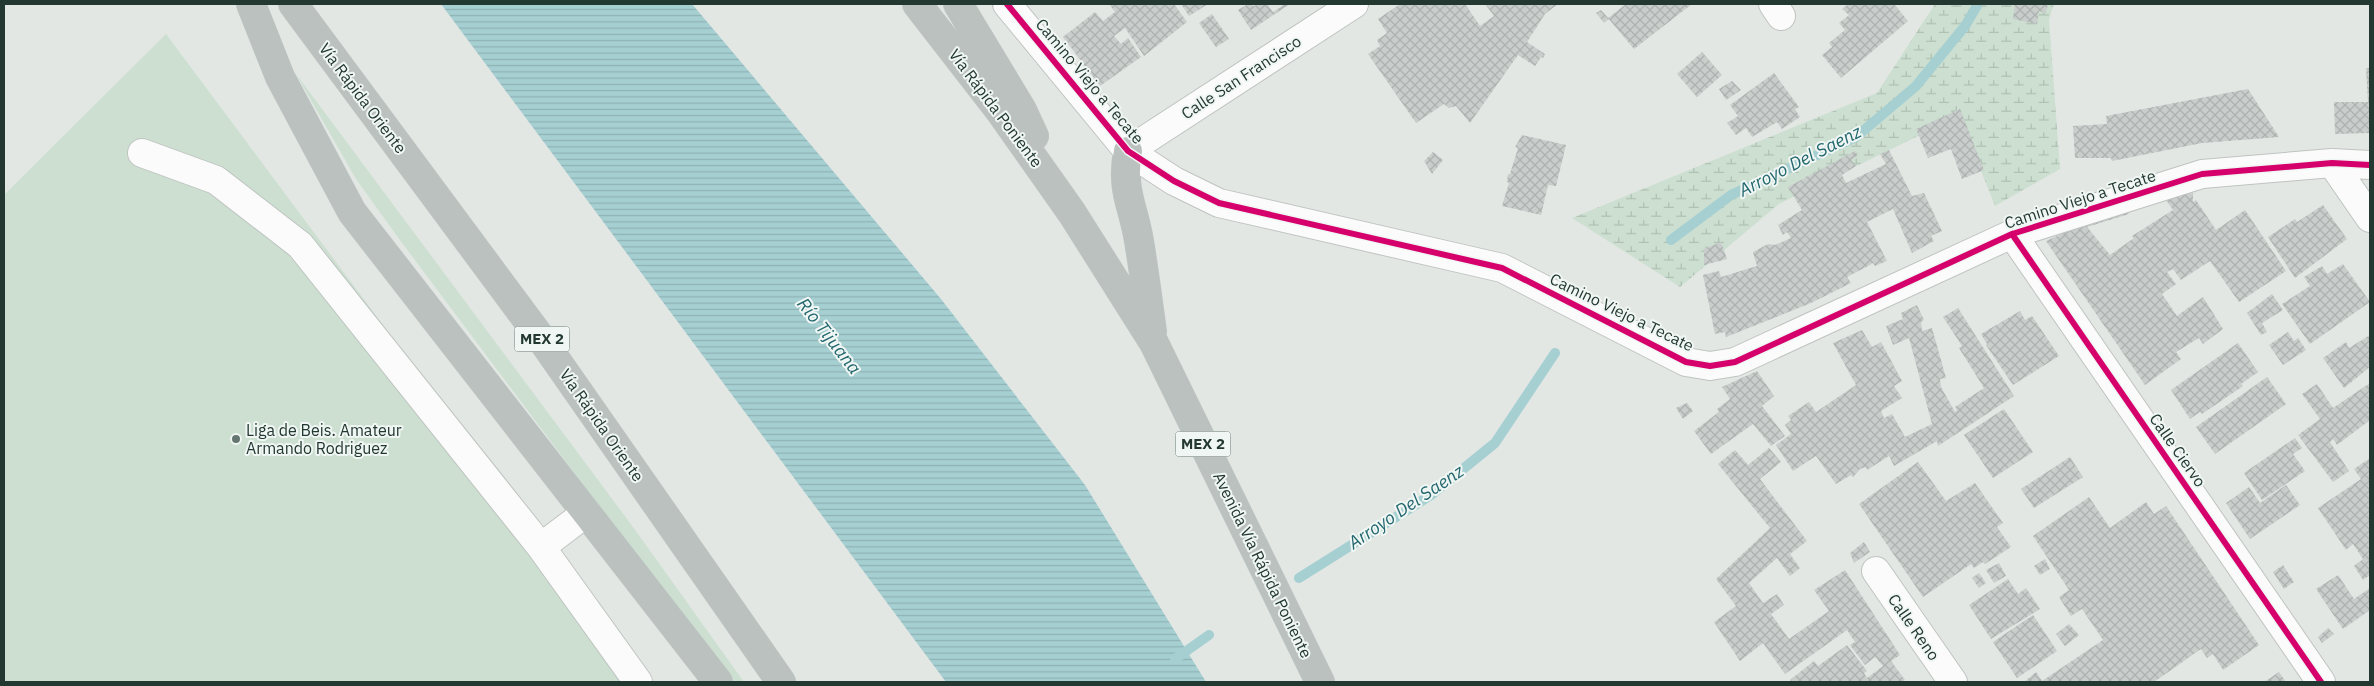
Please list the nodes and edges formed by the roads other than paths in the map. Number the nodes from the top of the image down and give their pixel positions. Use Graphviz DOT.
graph roads {
  1 [pos="251,4"];
  2 [pos="292,4"];
  3 [pos="917,4"];
  4 [pos="958,4"];
  5 [pos="1007,4"];
  6 [pos="1354,4"];
  7 [pos="1128,151"];
  8 [pos="142,153"];
  9 [pos="2332,163"];
  10 [pos="2370,165"];
  11 [pos="1072,213"];
  12 [pos="2370,218"];
  13 [pos="2012,234"];
  14 [pos="1154,343"];
  15 [pos="586,512"];
  16 [pos="540,547"];
  17 [pos="1876,571"];
  18 [pos="638,682"];
  19 [pos="718,682"];
  20 [pos="781,682"];
  21 [pos="1320,682"];
  22 [pos="1953,682"];
  23 [pos="2321,682"];
  1 -- 15 [label="highway"];
  2 -- 20 [label="highway, Vía Rápida Oriente / MEX 2"];
  3 -- 11 [label="highway, Vía Rápida Poniente / MEX 2"];
  4 -- 11 [label="highway"];
  5 -- 7 [label="street, Camino Viejo a Tecate"];
  6 -- 7 [label="street, Calle San Francisco"];
  7 -- 13 [label="street, Camino Viejo a Tecate"];
  7 -- 14 [label="highway"];
  8 -- 16 [label="street"];
  9 -- 10 [label="street, Camino Viejo a Tecate"];
  9 -- 12 [label="street"];
  9 -- 13 [label="street, Camino Viejo a Tecate"];
  11 -- 14 [label="highway, Avenida Vía Rápida Poniente / MEX 2"];
  13 -- 23 [label="street, Calle Ciervo"];
  14 -- 21 [label="highway, Avenida Vía Rápida Poniente / MEX 2"];
  15 -- 16 [label="street"];
  15 -- 19 [label="highway"];
  16 -- 18 [label="street"];
  17 -- 22 [label="street, Calle Reno"];
}
